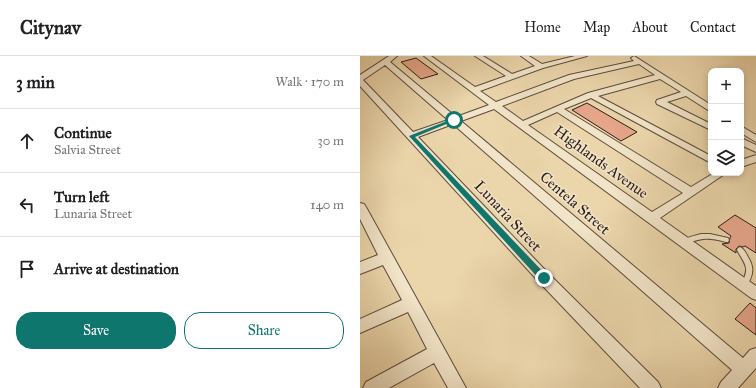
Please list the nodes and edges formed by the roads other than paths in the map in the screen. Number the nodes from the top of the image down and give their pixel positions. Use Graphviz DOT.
graph roads {
  1 [pos="427,56"];
  2 [pos="478,56"];
  3 [pos="524,56"];
  4 [pos="584,56"];
  5 [pos="632,56"];
  6 [pos="573,57"];
  7 [pos="390,59"];
  8 [pos="640,62"];
  9 [pos="541,66"];
  10 [pos="512,76"];
  11 [pos="662,76"];
  12 [pos="360,78"];
  13 [pos="360,81"];
  14 [pos="475,90"];
  15 [pos="687,93"];
  16 [pos="591,95"];
  17 [pos="495,105"];
  18 [pos="708,107"];
  19 [pos="557,109"];
  20 [pos="454,120"];
  21 [pos="522,124"];
  22 [pos="708,126"];
  23 [pos="744,131"];
  24 [pos="412,136"];
  25 [pos="756,139"];
  26 [pos="744,143"];
  27 [pos="756,149"];
  28 [pos="708,158"];
  29 [pos="756,158"];
  30 [pos="744,163"];
  31 [pos="716,176"];
  32 [pos="690,192"];
  33 [pos="360,207"];
  34 [pos="652,218"];
  35 [pos="364,223"];
  36 [pos="726,240"];
  37 [pos="685,242"];
  38 [pos="740,250"];
  39 [pos="386,258"];
  40 [pos="360,268"];
  41 [pos="744,285"];
  42 [pos="756,294"];
  43 [pos="411,303"];
  44 [pos="360,326"];
  45 [pos="438,352"];
  46 [pos="756,356"];
  47 [pos="744,369"];
  48 [pos="372,388"];
  49 [pos="457,388"];
  50 [pos="652,388"];
  51 [pos="727,388"];
  1 -- 14 [label="street, Highlands Avenue"];
  2 -- 10 [label="street"];
  3 -- 9 [label="street"];
  4 -- 6 [label="street"];
  5 -- 8 [label="street"];
  6 -- 9 [label="street"];
  7 -- 12 [label="street"];
  7 -- 20 [label="street, Centela Street"];
  8 -- 11 [label="street"];
  8 -- 17 [label="street"];
  9 -- 10 [label="street"];
  10 -- 14 [label="street"];
  11 -- 15 [label="street"];
  11 -- 16 [label="street"];
  13 -- 24 [label="street, Lunaria Street"];
  14 -- 17 [label="street, Highlands Avenue"];
  15 -- 18 [label="street"];
  15 -- 22 [label="street"];
  16 -- 19 [label="street"];
  16 -- 28 [label="street"];
  17 -- 20 [label="street"];
  17 -- 21 [label="street, Highlands Avenue"];
  19 -- 21 [label="street"];
  19 -- 32 [label="street"];
  20 -- 24 [label="street"];
  20 -- 47 [label="street, Centela Street"];
  21 -- 34 [label="street, Highlands Avenue"];
  23 -- 25 [label="street"];
  24 -- 50 [label="street, Lunaria Street"];
  26 -- 27 [label="street"];
  29 -- 30 [label="street"];
  31 -- 32 [label="street"];
  32 -- 34 [label="street"];
  33 -- 35 [label="street"];
  34 -- 37 [label="street, Highlands Avenue"];
  35 -- 39 [label="street"];
  36 -- 37 [label="lane"];
  37 -- 41 [label="street, Highlands Avenue"];
  38 -- 41 [label="lane"];
  39 -- 40 [label="street"];
  39 -- 43 [label="street"];
  41 -- 42 [label="street, Highlands Avenue"];
  43 -- 44 [label="street"];
  43 -- 45 [label="street"];
  45 -- 48 [label="street"];
  45 -- 49 [label="street"];
  46 -- 47 [label="street"];
  47 -- 51 [label="street"];
}
